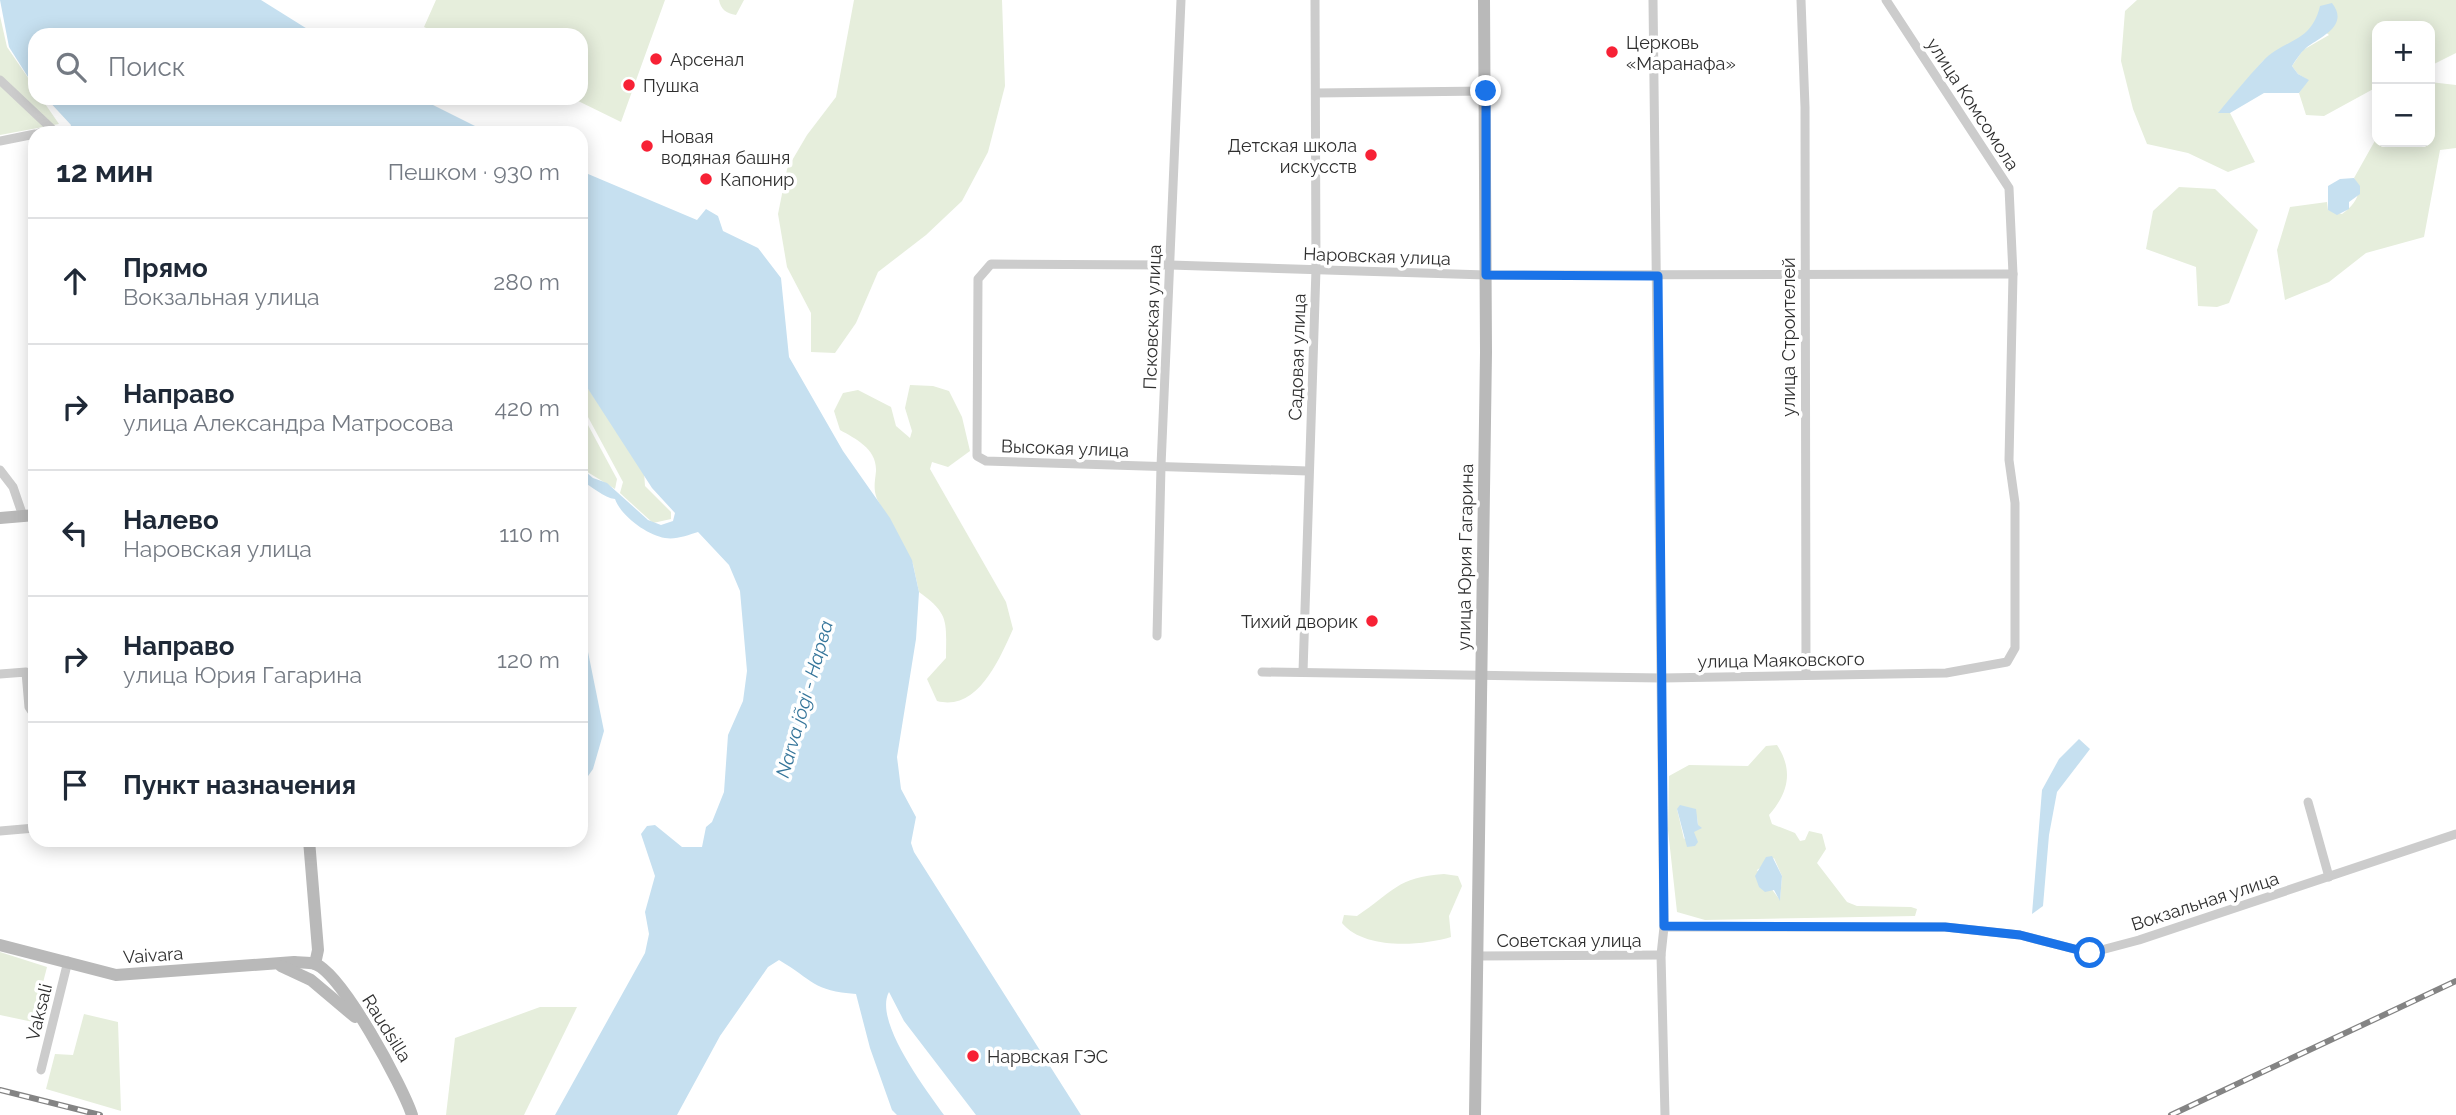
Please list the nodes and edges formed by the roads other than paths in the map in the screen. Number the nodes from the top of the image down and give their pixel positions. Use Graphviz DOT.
graph roads {
  1 [pos="1181,0"];
  2 [pos="1315,0"];
  3 [pos="1484,0"];
  4 [pos="1653,0"];
  5 [pos="1801,0"];
  6 [pos="1886,0"];
  7 [pos="0,80"];
  8 [pos="1486,91"];
  9 [pos="1316,93"];
  10 [pos="49,126"];
  11 [pos="28,135"];
  12 [pos="0,141"];
  13 [pos="991,264"];
  14 [pos="1170,265"];
  15 [pos="1316,269"];
  16 [pos="2013,274"];
  17 [pos="1486,275"];
  18 [pos="1658,276"];
  19 [pos="1804,276"];
  20 [pos="1161,466"];
  21 [pos="0,470"];
  22 [pos="1308,471"];
  23 [pos="28,513"];
  24 [pos="28,515"];
  25 [pos="0,518"];
  26 [pos="1157,636"];
  27 [pos="2007,662"];
  28 [pos="1262,672"];
  29 [pos="1303,672"];
  30 [pos="0,674"];
  31 [pos="1481,675"];
  32 [pos="1806,675"];
  33 [pos="1662,678"];
  34 [pos="28,695"];
  35 [pos="2308,802"];
  36 [pos="28,829"];
  37 [pos="0,831"];
  38 [pos="2456,834"];
  39 [pos="310,847"];
  40 [pos="2329,877"];
  41 [pos="1664,926"];
  42 [pos="0,944"];
  43 [pos="1661,955"];
  44 [pos="1478,956"];
  45 [pos="68,961"];
  46 [pos="269,964"];
  47 [pos="316,965"];
  48 [pos="309,979"];
  49 [pos="363,1024"];
  50 [pos="41,1070"];
  51 [pos="412,1115"];
  52 [pos="1475,1115"];
  53 [pos="1665,1115"];
  1 -- 14 [label="street, Псковская улица"];
  2 -- 9 [label="street, Садовая улица"];
  3 -- 8 [label="street, улица Юрия Гагарина"];
  4 -- 18 [label="street"];
  5 -- 19 [label="street, улица Строителей"];
  6 -- 16 [label="street, улица Комсомола"];
  7 -- 10 [label="street"];
  8 -- 9 [label="street"];
  8 -- 17 [label="street, улица Юрия Гагарина"];
  9 -- 15 [label="street, Садовая улица"];
  11 -- 12 [label="street"];
  13 -- 14 [label="street, Наровская улица"];
  13 -- 20 [label="street, Высокая улица"];
  14 -- 15 [label="street, Наровская улица"];
  14 -- 20 [label="street, Псковская улица"];
  15 -- 17 [label="street, Наровская улица"];
  15 -- 22 [label="street, Садовая улица"];
  16 -- 19 [label="street, Наровская улица"];
  16 -- 27 [label="street, улица Комсомола"];
  17 -- 18 [label="street, Наровская улица"];
  17 -- 31 [label="street, улица Юрия Гагарина"];
  18 -- 19 [label="street, Наровская улица"];
  18 -- 33 [label="street"];
  19 -- 32 [label="street, улица Строителей"];
  20 -- 22 [label="street, Высокая улица"];
  20 -- 26 [label="street, Псковская улица"];
  21 -- 23 [label="street"];
  22 -- 29 [label="street, Садовая улица"];
  24 -- 25 [label="street"];
  27 -- 32 [label="street, улица Маяковского"];
  28 -- 29 [label="street, улица Маяковского"];
  29 -- 31 [label="street, улица Маяковского"];
  30 -- 34 [label="street"];
  31 -- 33 [label="street, улица Маяковского"];
  31 -- 44 [label="street, улица Юрия Гагарина"];
  32 -- 33 [label="street, улица Маяковского"];
  33 -- 41 [label="street"];
  35 -- 40 [label="street"];
  36 -- 37 [label="street"];
  38 -- 40 [label="street, Вокзальная улица"];
  39 -- 47 [label="street"];
  40 -- 41 [label="street, Вокзальная улица"];
  41 -- 43 [label="street"];
  42 -- 45 [label="street, Vaivara"];
  43 -- 44 [label="street, Советская улица"];
  43 -- 53 [label="street"];
  44 -- 52 [label="street, улица Юрия Гагарина"];
  45 -- 46 [label="street, Vaivara"];
  45 -- 50 [label="street, Vaksali"];
  46 -- 47 [label="street, Vaivara"];
  46 -- 48 [label="street, Vaivara"];
  47 -- 48 [label="street"];
  47 -- 49 [label="street, Raudsilla"];
  48 -- 49 [label="street, Vaivara"];
  49 -- 51 [label="street, Raudsilla"];
}
